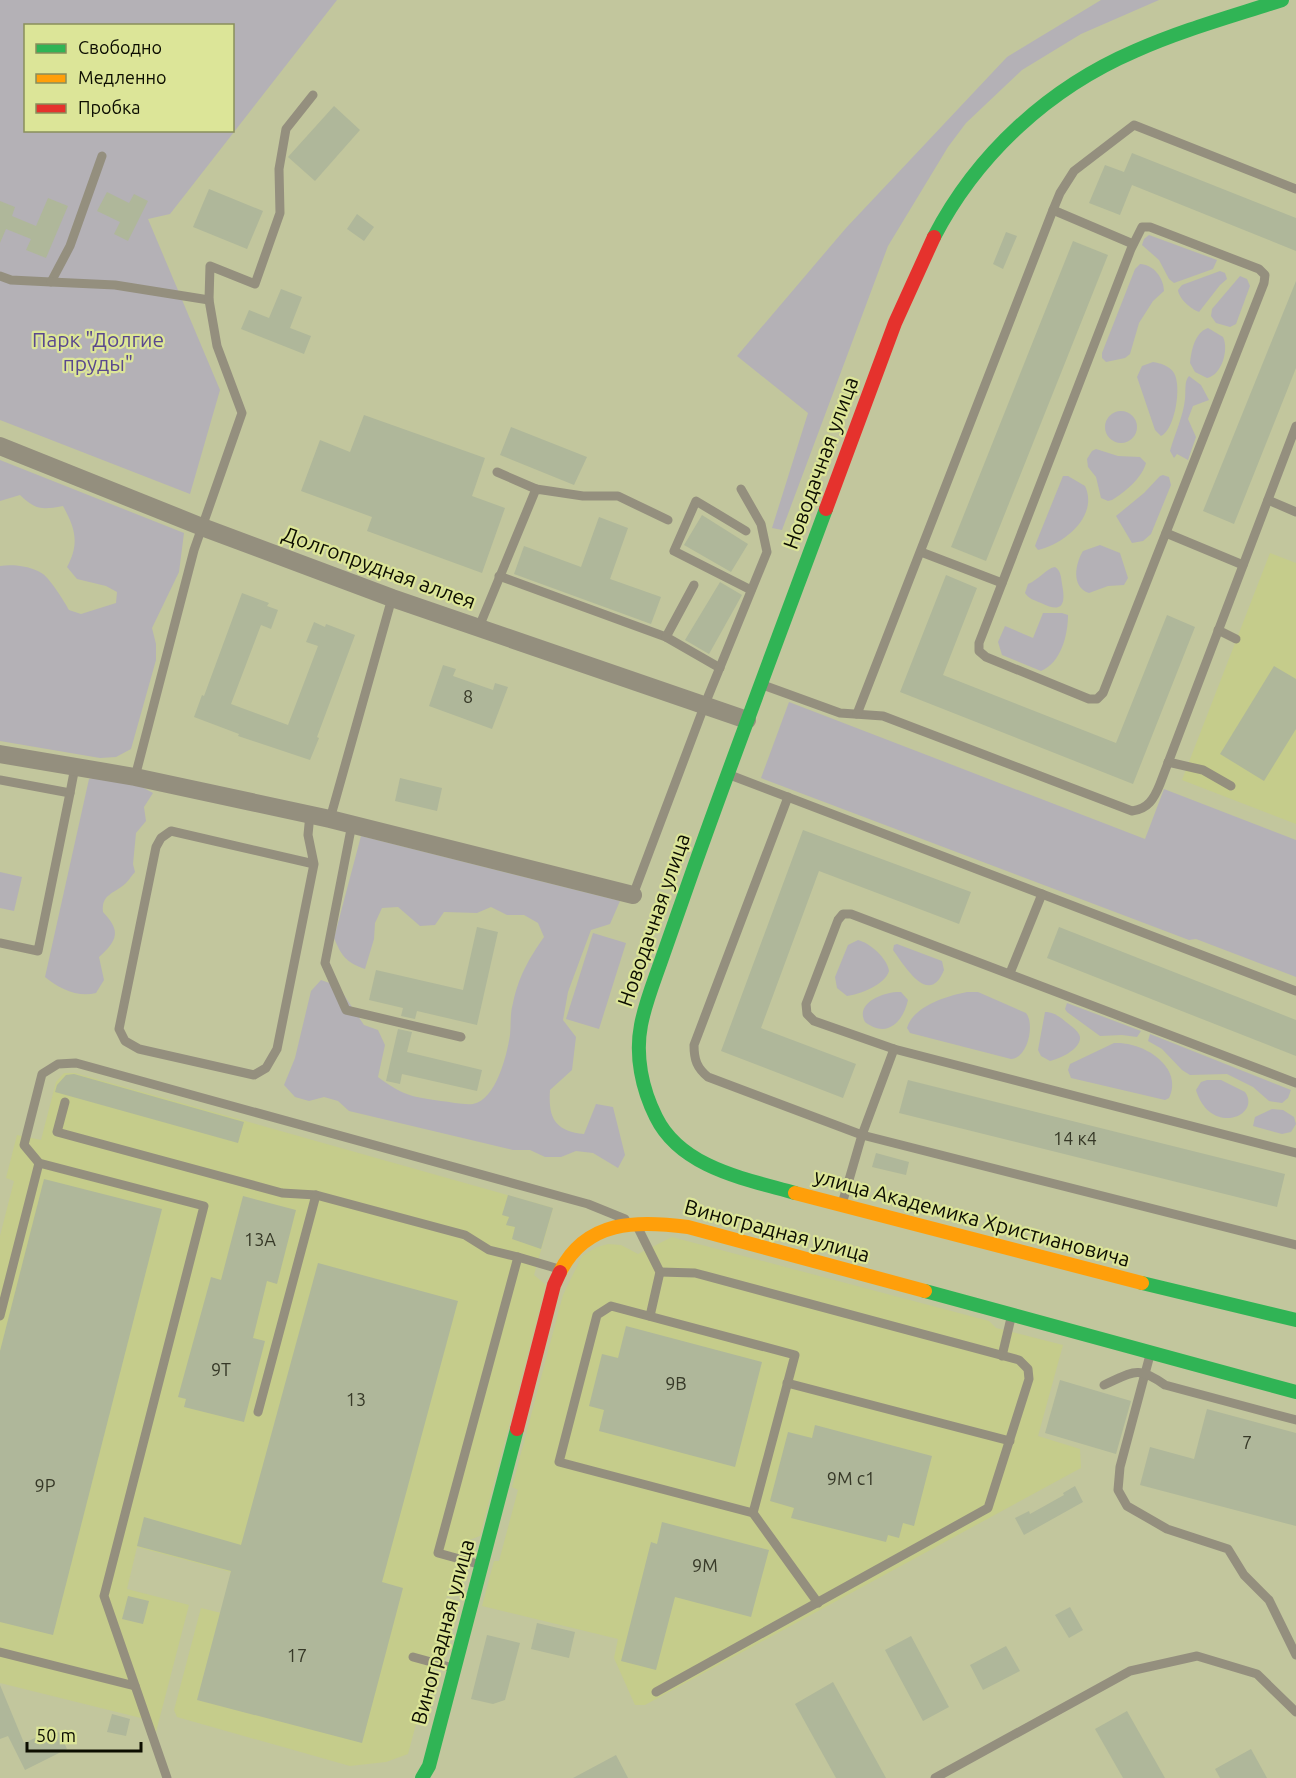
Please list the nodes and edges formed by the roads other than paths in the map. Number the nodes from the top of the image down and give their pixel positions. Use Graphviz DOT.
graph roads {
  1 [pos="1282,0"];
  2 [pos="313,95"];
  3 [pos="102,156"];
  4 [pos="1296,189"];
  5 [pos="1053,210"];
  6 [pos="1133,244"];
  7 [pos="0,276"];
  8 [pos="51,282"];
  9 [pos="209,300"];
  10 [pos="1296,426"];
  11 [pos="0,446"];
  12 [pos="497,472"];
  13 [pos="536,489"];
  14 [pos="741,489"];
  15 [pos="1268,500"];
  16 [pos="1296,512"];
  17 [pos="668,520"];
  18 [pos="202,527"];
  19 [pos="746,531"];
  20 [pos="1166,533"];
  21 [pos="921,552"];
  22 [pos="1243,565"];
  23 [pos="499,576"];
  24 [pos="1002,583"];
  25 [pos="694,585"];
  26 [pos="751,590"];
  27 [pos="392,598"];
  28 [pos="479,627"];
  29 [pos="1218,630"];
  30 [pos="666,637"];
  31 [pos="1236,639"];
  32 [pos="720,668"];
  33 [pos="761,684"];
  34 [pos="705,704"];
  35 [pos="857,714"];
  36 [pos="747,720"];
  37 [pos="0,754"];
  38 [pos="1168,762"];
  39 [pos="75,767"];
  40 [pos="728,774"];
  41 [pos="135,777"];
  42 [pos="0,780"];
  43 [pos="1231,786"];
  44 [pos="70,793"];
  45 [pos="788,797"];
  46 [pos="310,814"];
  47 [pos="330,819"];
  48 [pos="352,824"];
  49 [pos="314,864"];
  50 [pos="1042,894"];
  51 [pos="633,895"];
  52 [pos="0,943"];
  53 [pos="1010,973"];
  54 [pos="1296,992"];
  55 [pos="461,1037"];
  56 [pos="894,1049"];
  57 [pos="1296,1083"];
  58 [pos="65,1102"];
  59 [pos="657,1119"];
  60 [pos="862,1135"];
  61 [pos="1296,1153"];
  62 [pos="39,1163"];
  63 [pos="316,1195"];
  64 [pos="842,1206"];
  65 [pos="636,1223"];
  66 [pos="1296,1245"];
  67 [pos="518,1257"];
  68 [pos="561,1269"];
  69 [pos="660,1272"];
  70 [pos="0,1316"];
  71 [pos="650,1316"];
  72 [pos="1012,1316"];
  73 [pos="1296,1320"];
  74 [pos="1151,1353"];
  75 [pos="1002,1356"];
  76 [pos="1147,1372"];
  77 [pos="787,1383"];
  78 [pos="1104,1385"];
  79 [pos="1296,1392"];
  80 [pos="258,1412"];
  81 [pos="1296,1420"];
  82 [pos="1010,1441"];
  83 [pos="753,1513"];
  84 [pos="482,1566"];
  85 [pos="818,1603"];
  86 [pos="0,1652"];
  87 [pos="1296,1655"];
  88 [pos="413,1657"];
  89 [pos="455,1669"];
  90 [pos="135,1686"];
  91 [pos="656,1692"];
  92 [pos="1296,1712"];
  93 [pos="167,1778"];
  94 [pos="422,1778"];
  95 [pos="935,1778"];
  1 -- 33 [label="street, Новодачная улица"];
  2 -- 9 [label="lane"];
  3 -- 8 [label="lane"];
  4 -- 5 [label="lane"];
  5 -- 6 [label="lane"];
  5 -- 21 [label="lane"];
  6 -- 20 [label="lane"];
  6 -- 24 [label="lane"];
  7 -- 8 [label="lane"];
  8 -- 9 [label="lane"];
  9 -- 18 [label="lane"];
  10 -- 15 [label="lane"];
  11 -- 18 [label="street, Долгопрудная аллея"];
  12 -- 13 [label="lane"];
  13 -- 17 [label="lane"];
  13 -- 23 [label="lane"];
  14 -- 26 [label="lane"];
  15 -- 16 [label="lane"];
  15 -- 22 [label="lane"];
  18 -- 27 [label="street, Долгопрудная аллея"];
  18 -- 41 [label="lane"];
  19 -- 26 [label="lane"];
  20 -- 22 [label="lane"];
  20 -- 24 [label="lane"];
  21 -- 24 [label="lane"];
  21 -- 35 [label="lane"];
  22 -- 29 [label="lane"];
  23 -- 28 [label="lane"];
  23 -- 30 [label="lane"];
  25 -- 30 [label="lane"];
  26 -- 32 [label="lane"];
  27 -- 28 [label="street, Долгопрудная аллея"];
  27 -- 47 [label="lane"];
  28 -- 34 [label="street, Долгопрудная аллея"];
  29 -- 31 [label="lane"];
  29 -- 38 [label="lane"];
  30 -- 32 [label="lane"];
  32 -- 34 [label="lane"];
  33 -- 35 [label="lane"];
  33 -- 36 [label="street, Новодачная улица"];
  34 -- 36 [label="street, Долгопрудная аллея"];
  34 -- 51 [label="lane"];
  35 -- 38 [label="lane"];
  36 -- 40 [label="street, Новодачная улица"];
  37 -- 39 [label="street"];
  38 -- 43 [label="lane"];
  39 -- 41 [label="street"];
  39 -- 44 [label="lane"];
  40 -- 45 [label="lane"];
  40 -- 59 [label="street, Новодачная улица"];
  41 -- 46 [label="street"];
  42 -- 44 [label="lane"];
  44 -- 52 [label="lane"];
  45 -- 50 [label="lane"];
  45 -- 60 [label="lane"];
  46 -- 47 [label="street"];
  46 -- 49 [label="lane"];
  47 -- 48 [label="street"];
  48 -- 51 [label="street"];
  48 -- 55 [label="lane"];
  49 -- 49 [label="lane"];
  50 -- 53 [label="lane"];
  50 -- 54 [label="lane"];
  53 -- 56 [label="lane"];
  53 -- 57 [label="lane"];
  56 -- 60 [label="lane"];
  56 -- 61 [label="lane"];
  58 -- 63 [label="lane"];
  59 -- 64 [label="street, улица Академика Христиановича"];
  60 -- 64 [label="lane"];
  60 -- 66 [label="lane"];
  62 -- 65 [label="lane"];
  62 -- 70 [label="lane"];
  62 -- 90 [label="lane"];
  63 -- 67 [label="lane"];
  63 -- 80 [label="lane"];
  64 -- 73 [label="street, улица Академика Христиановича"];
  65 -- 68 [label="street, Виноградная улица"];
  65 -- 69 [label="lane"];
  65 -- 72 [label="street, Виноградная улица"];
  67 -- 68 [label="lane"];
  67 -- 84 [label="lane"];
  68 -- 84 [label="street, Виноградная улица"];
  69 -- 71 [label="lane"];
  69 -- 75 [label="lane"];
  71 -- 77 [label="lane"];
  71 -- 83 [label="lane"];
  72 -- 74 [label="street, Виноградная улица"];
  72 -- 75 [label="lane"];
  74 -- 76 [label="lane"];
  74 -- 79 [label="street, Виноградная улица"];
  75 -- 82 [label="lane"];
  76 -- 78 [label="lane"];
  76 -- 81 [label="lane"];
  76 -- 87 [label="lane"];
  77 -- 82 [label="lane"];
  77 -- 83 [label="lane"];
  82 -- 85 [label="lane"];
  83 -- 85 [label="lane"];
  84 -- 89 [label="street, Виноградная улица"];
  85 -- 91 [label="lane"];
  86 -- 90 [label="lane"];
  88 -- 89 [label="lane"];
  89 -- 94 [label="street, Виноградная улица"];
  90 -- 93 [label="lane"];
  92 -- 95 [label="lane"];
}
